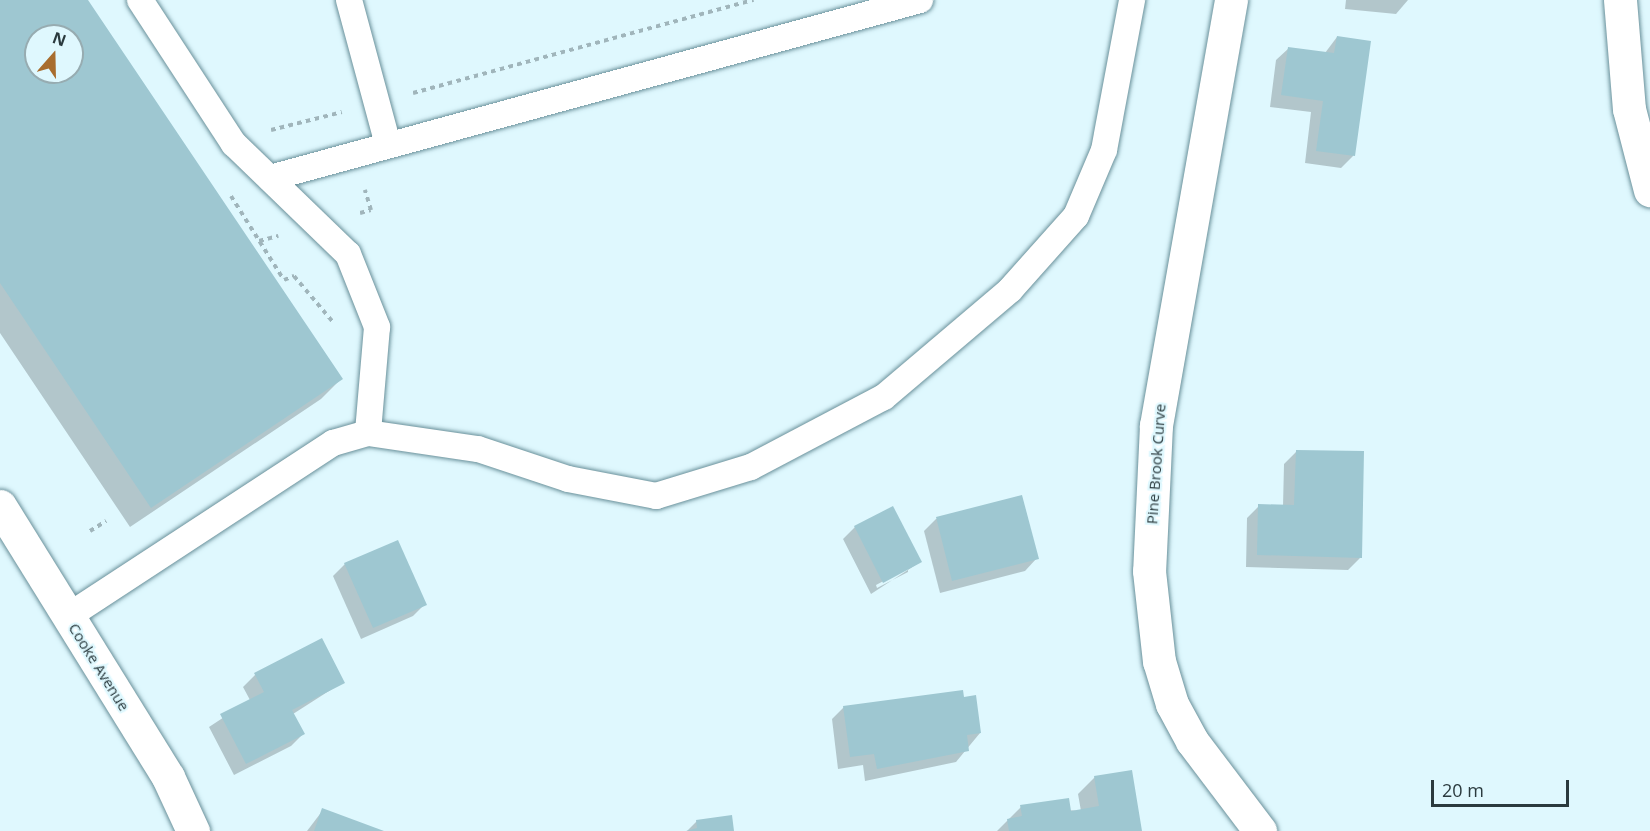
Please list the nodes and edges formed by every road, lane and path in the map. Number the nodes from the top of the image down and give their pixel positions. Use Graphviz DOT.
graph roads {
  1 [pos="140,0"];
  2 [pos="349,0"];
  3 [pos="754,0"];
  4 [pos="920,0"];
  5 [pos="1132,0"];
  6 [pos="1231,0"];
  7 [pos="1620,0"];
  8 [pos="377,103"];
  9 [pos="234,144"];
  10 [pos="388,145"];
  11 [pos="270,178"];
  12 [pos="1650,190"];
  13 [pos="368,432"];
  14 [pos="0,506"];
  15 [pos="106,521"];
  16 [pos="90,531"];
  17 [pos="67,617"];
  18 [pos="193,831"];
  19 [pos="1260,831"];
  1 -- 9 [label="lane"];
  2 -- 8 [label="lane"];
  3 -- 8 [label="path"];
  4 -- 10 [label="lane"];
  5 -- 13 [label="lane"];
  6 -- 19 [label="main road, Pine Brook Curve"];
  7 -- 12 [label="main road"];
  8 -- 9 [label="path"];
  8 -- 10 [label="lane"];
  9 -- 11 [label="lane"];
  10 -- 11 [label="lane"];
  11 -- 13 [label="lane"];
  13 -- 17 [label="lane"];
  14 -- 17 [label="main road, Cooke Avenue"];
  15 -- 16 [label="path"];
  17 -- 18 [label="main road, Cooke Avenue"];
}
